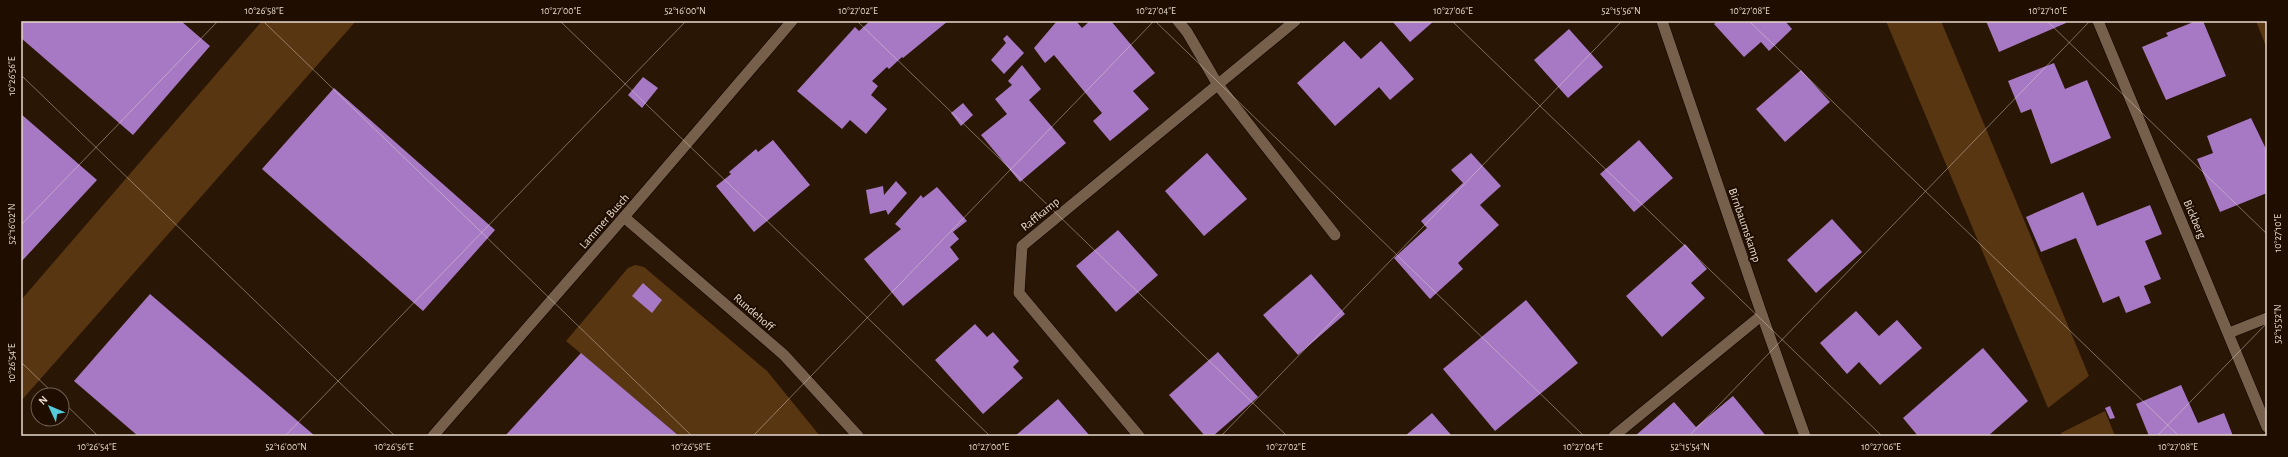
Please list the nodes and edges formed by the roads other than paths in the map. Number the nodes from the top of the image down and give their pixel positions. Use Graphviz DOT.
graph roads {
  1 [pos="792,21"];
  2 [pos="1178,21"];
  3 [pos="1295,21"];
  4 [pos="1662,21"];
  5 [pos="2098,21"];
  6 [pos="1218,85"];
  7 [pos="624,218"];
  8 [pos="1335,235"];
  9 [pos="1762,315"];
  10 [pos="2267,318"];
  11 [pos="2229,334"];
  12 [pos="2267,427"];
  13 [pos="433,436"];
  14 [pos="858,436"];
  15 [pos="1139,436"];
  16 [pos="1614,436"];
  17 [pos="1805,436"];
  1 -- 7 [label="street, Lammer Busch"];
  2 -- 6 [label="street"];
  3 -- 6 [label="street"];
  4 -- 9 [label="street, Birnbaumskamp"];
  5 -- 11 [label="street, Bickberg"];
  6 -- 8 [label="street"];
  6 -- 15 [label="street, Raffkamp"];
  7 -- 13 [label="street, Lammer Busch"];
  7 -- 14 [label="street, Rundehoff"];
  9 -- 16 [label="street"];
  9 -- 17 [label="street, Birnbaumskamp"];
  10 -- 11 [label="street"];
  11 -- 12 [label="street, Bickberg"];
}
